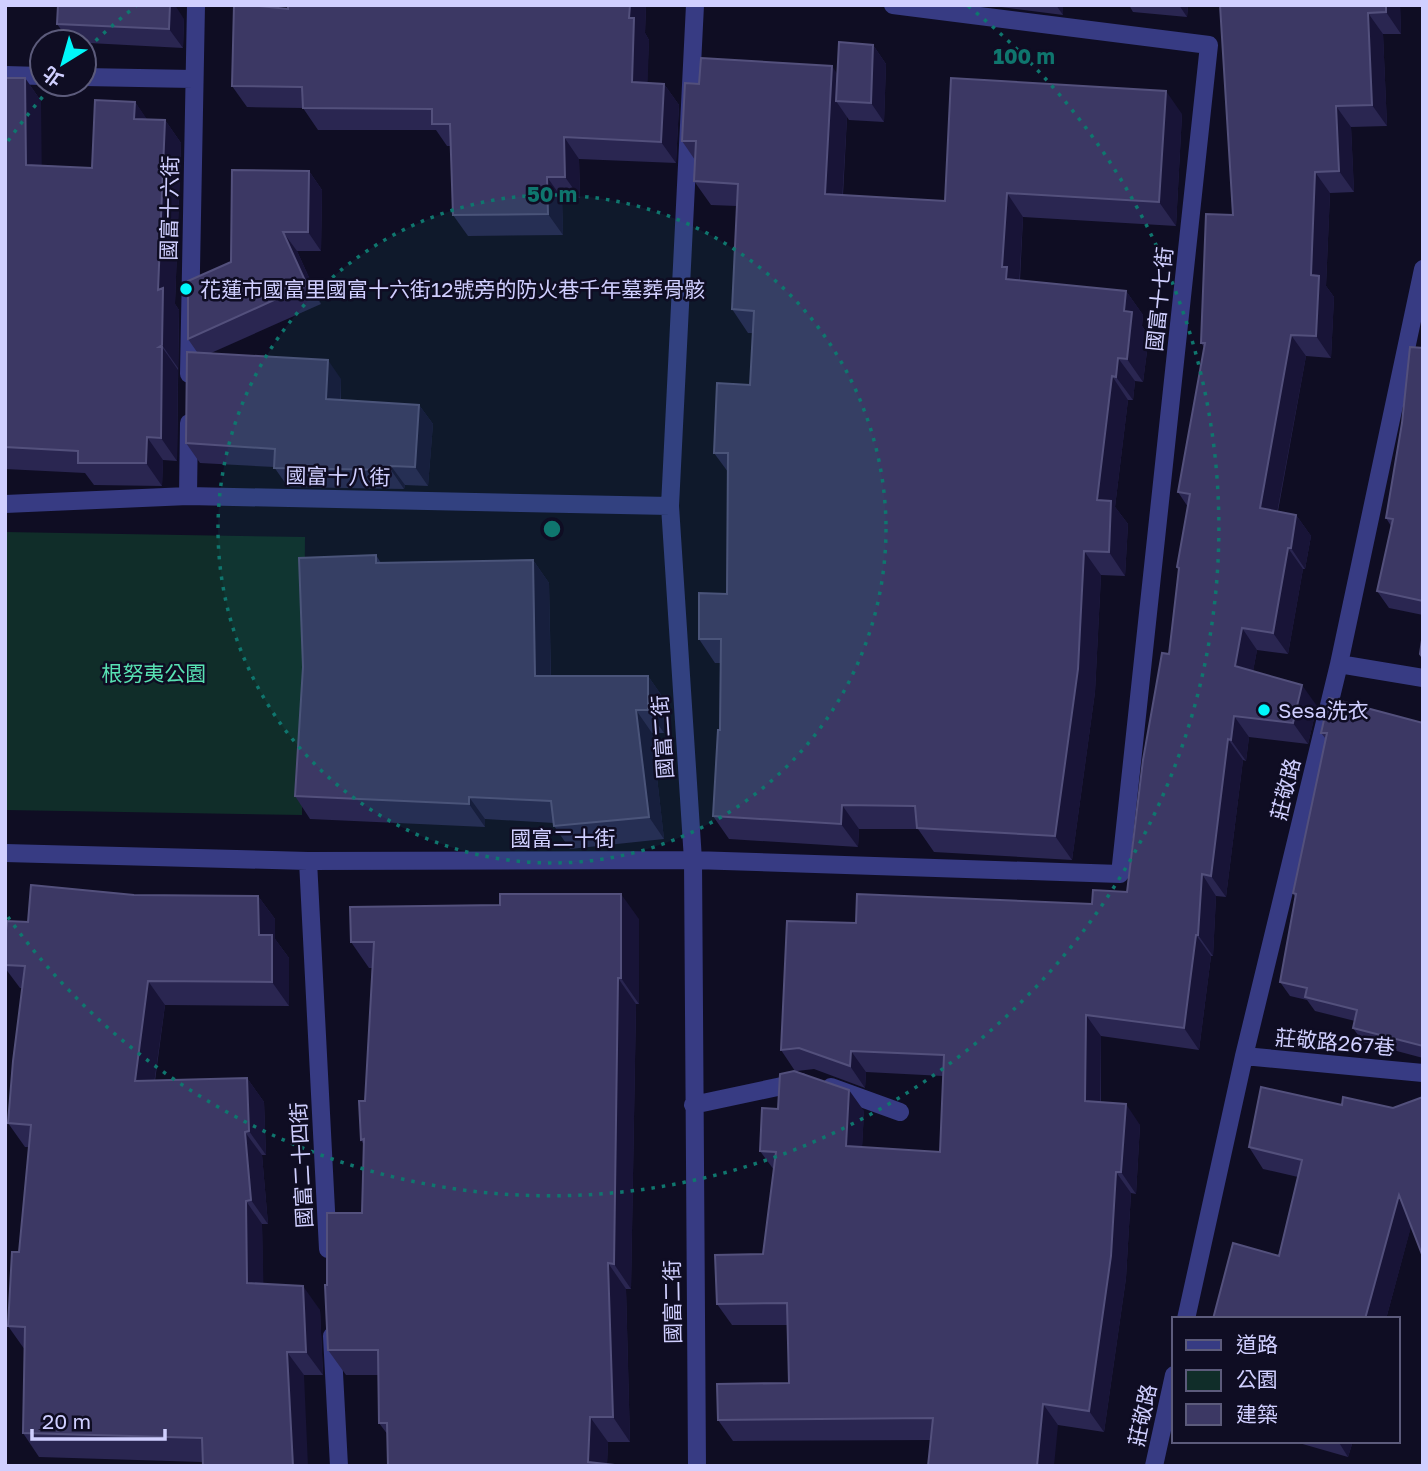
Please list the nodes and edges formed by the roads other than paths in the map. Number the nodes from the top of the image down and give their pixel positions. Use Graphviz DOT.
graph roads {
  1 [pos="196,5"];
  2 [pos="695,5"];
  3 [pos="893,5"];
  4 [pos="5,75"];
  5 [pos="28,76"];
  6 [pos="98,77"];
  7 [pos="193,79"];
  8 [pos="1423,269"];
  9 [pos="188,496"];
  10 [pos="5,504"];
  11 [pos="670,506"];
  12 [pos="1339,664"];
  13 [pos="1423,678"];
  14 [pos="5,853"];
  15 [pos="693,860"];
  16 [pos="307,861"];
  17 [pos="1121,874"];
  18 [pos="1244,1056"];
  19 [pos="1423,1073"];
  20 [pos="693,1105"];
  21 [pos="900,1112"];
  22 [pos="328,1260"];
  23 [pos="331,1315"];
  24 [pos="1186,1317"];
  25 [pos="1172,1384"];
  26 [pos="339,1466"];
  27 [pos="697,1466"];
  28 [pos="1154,1466"];
  1 -- 7 [label="street, 國富十六街"];
  2 -- 11 [label="street, 國富二街"];
  3 -- 17 [label="street, 國富十七街"];
  4 -- 5 [label="street"];
  6 -- 7 [label="street"];
  7 -- 9 [label="street, 國富十六街"];
  8 -- 12 [label="street, 莊敬路"];
  9 -- 10 [label="street, 國富十八街"];
  9 -- 11 [label="street, 國富十八街"];
  11 -- 15 [label="street, 國富二街"];
  12 -- 13 [label="street"];
  12 -- 18 [label="street, 莊敬路"];
  14 -- 16 [label="street, 國富二十街"];
  15 -- 16 [label="street, 國富二十街"];
  15 -- 17 [label="street, 國富二十街"];
  15 -- 20 [label="street, 國富二街"];
  16 -- 22 [label="street, 國富二十四街"];
  18 -- 19 [label="street, 莊敬路267巷"];
  18 -- 24 [label="street, 莊敬路"];
  20 -- 21 [label="street"];
  20 -- 27 [label="street, 國富二街"];
  23 -- 26 [label="street"];
  25 -- 28 [label="street, 莊敬路"];
}
